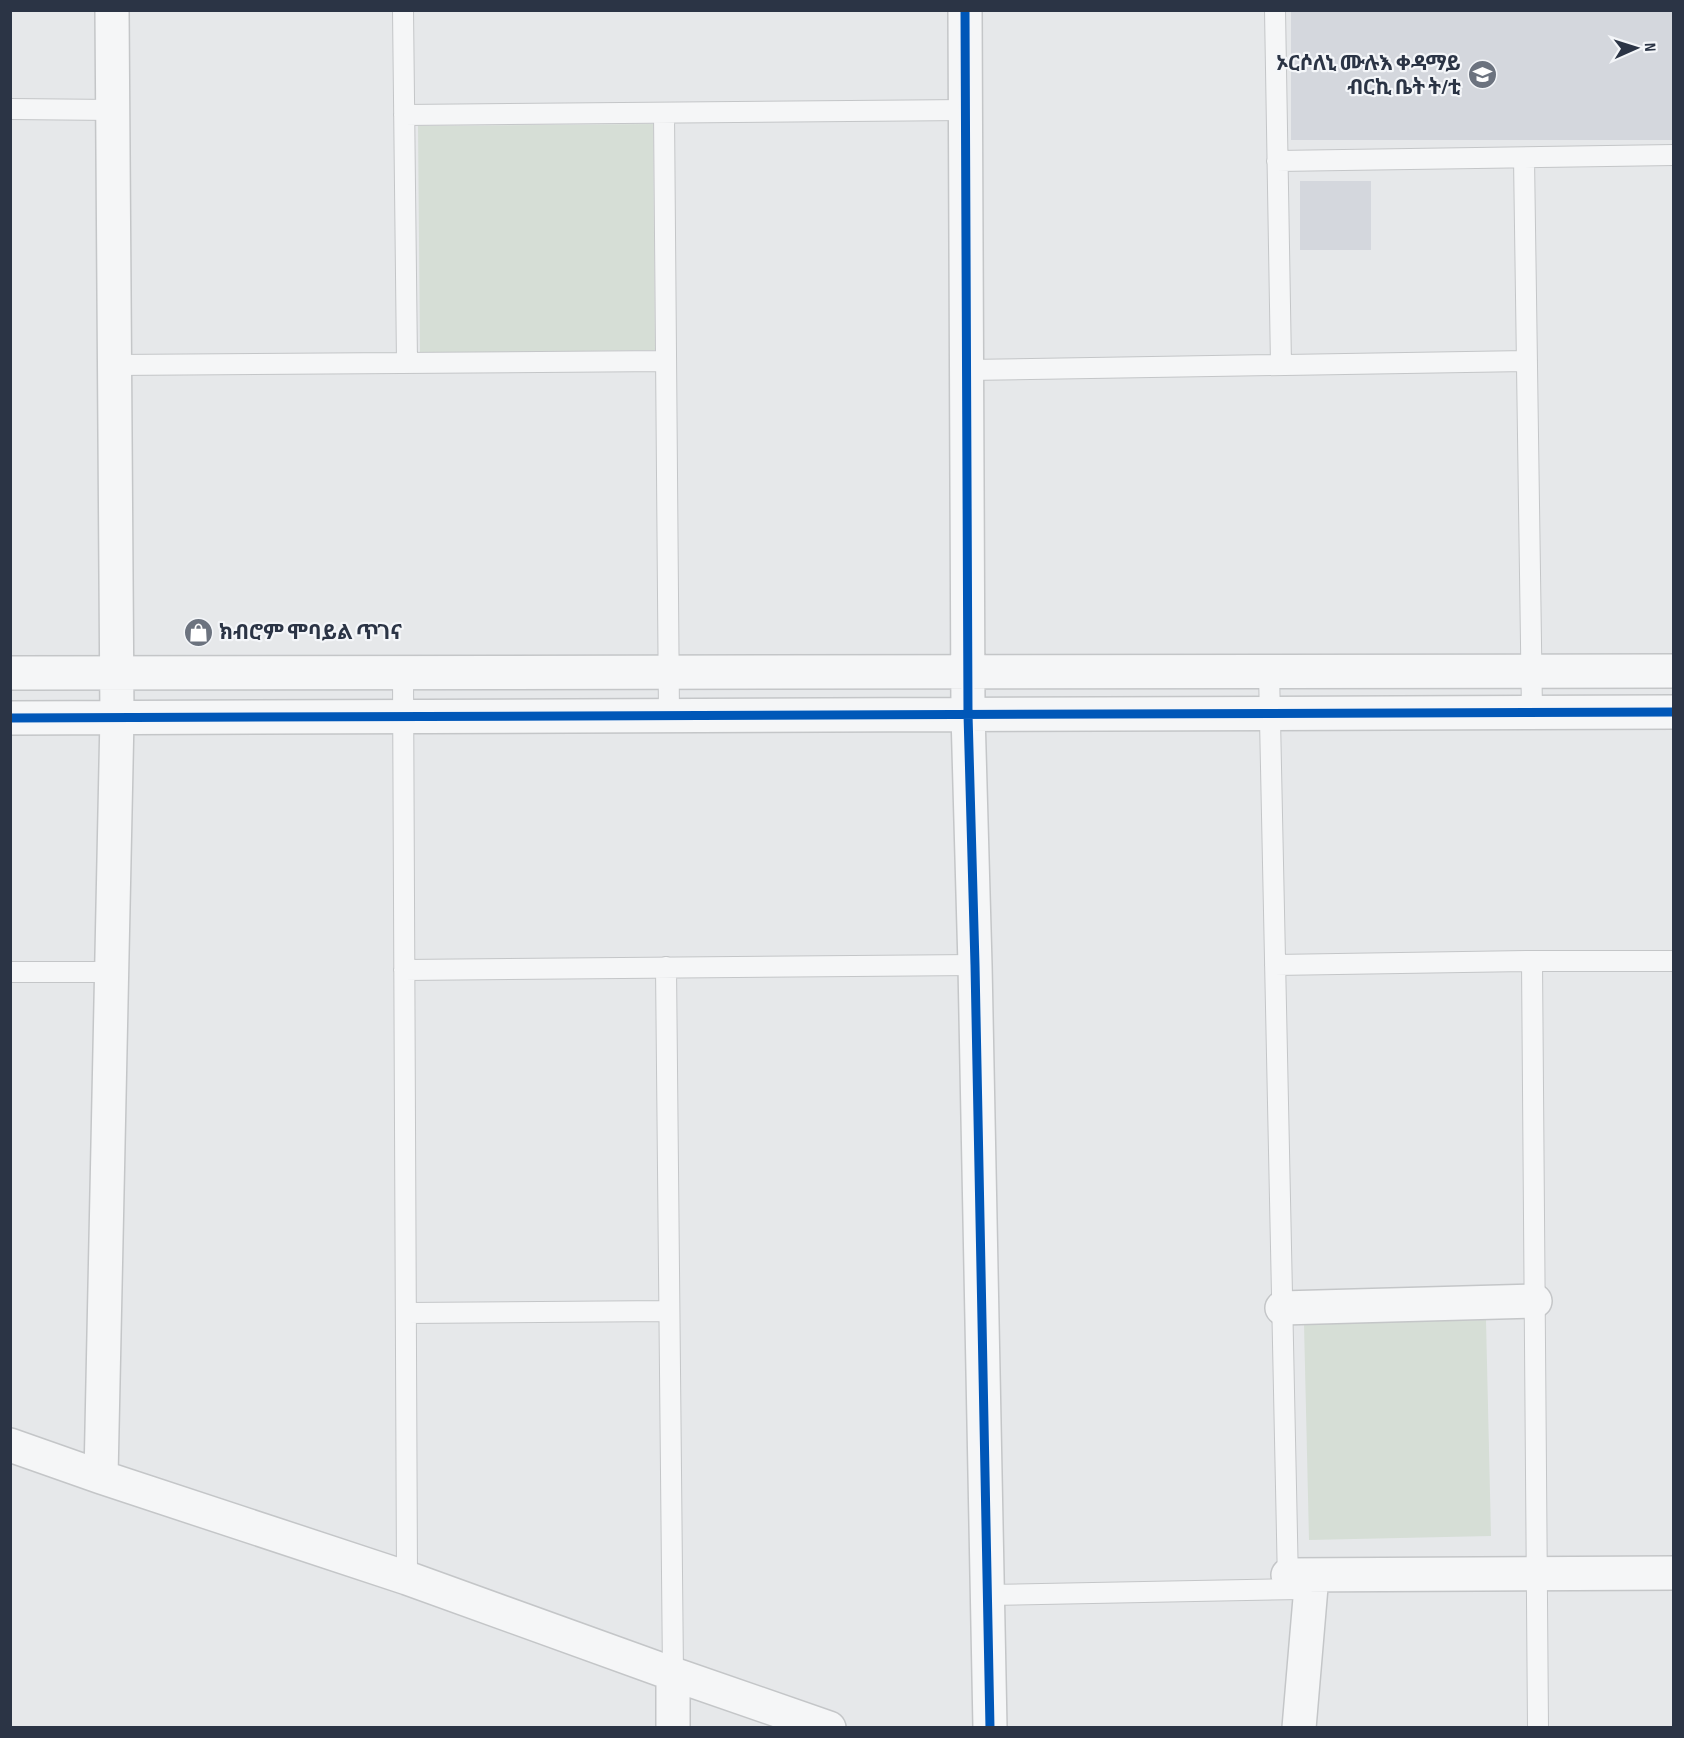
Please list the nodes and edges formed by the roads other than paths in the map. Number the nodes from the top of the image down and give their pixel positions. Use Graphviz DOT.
graph roads {
  1 [pos="112,10"];
  2 [pos="403,10"];
  3 [pos="965,10"];
  4 [pos="1275,10"];
  5 [pos="10,109"];
  6 [pos="113,110"];
  7 [pos="966,110"];
  8 [pos="664,113"];
  9 [pos="404,115"];
  10 [pos="1674,155"];
  11 [pos="1524,158"];
  12 [pos="1277,161"];
  13 [pos="666,361"];
  14 [pos="1527,361"];
  15 [pos="407,363"];
  16 [pos="114,365"];
  17 [pos="1281,365"];
  18 [pos="967,370"];
  19 [pos="1269,671"];
  20 [pos="1532,671"];
  21 [pos="1674,671"];
  22 [pos="403,672"];
  23 [pos="968,672"];
  24 [pos="10,673"];
  25 [pos="116,673"];
  26 [pos="669,673"];
  27 [pos="1532,712"];
  28 [pos="1674,712"];
  29 [pos="1269,713"];
  30 [pos="968,714"];
  31 [pos="669,715"];
  32 [pos="404,716"];
  33 [pos="117,717"];
  34 [pos="10,718"];
  35 [pos="1532,961"];
  36 [pos="1674,961"];
  37 [pos="975,965"];
  38 [pos="1275,965"];
  39 [pos="666,968"];
  40 [pos="404,970"];
  41 [pos="10,972"];
  42 [pos="111,972"];
  43 [pos="1535,1301"];
  44 [pos="1282,1308"];
  45 [pos="669,1311"];
  46 [pos="406,1313"];
  47 [pos="10,1445"];
  48 [pos="101,1477"];
  49 [pos="1674,1573"];
  50 [pos="1537,1574"];
  51 [pos="407,1578"];
  52 [pos="1300,1582"];
  53 [pos="988,1594"];
  54 [pos="673,1674"];
  55 [pos="673,1728"];
  56 [pos="829,1728"];
  57 [pos="990,1728"];
  58 [pos="1299,1728"];
  59 [pos="1538,1728"];
  1 -- 6 [label="street"];
  2 -- 9 [label="lane"];
  3 -- 7 [label="street"];
  4 -- 12 [label="lane"];
  5 -- 6 [label="lane"];
  6 -- 16 [label="street"];
  7 -- 8 [label="lane"];
  7 -- 18 [label="street"];
  8 -- 9 [label="lane"];
  8 -- 13 [label="lane"];
  9 -- 15 [label="lane"];
  10 -- 11 [label="lane"];
  11 -- 12 [label="lane"];
  11 -- 14 [label="lane"];
  12 -- 17 [label="lane"];
  13 -- 15 [label="lane"];
  13 -- 26 [label="lane"];
  14 -- 17 [label="lane"];
  14 -- 20 [label="lane"];
  15 -- 16 [label="lane"];
  16 -- 25 [label="street"];
  17 -- 18 [label="lane"];
  18 -- 23 [label="street"];
  19 -- 20 [label="street"];
  19 -- 23 [label="street"];
  19 -- 29 [label="lane"];
  20 -- 21 [label="street"];
  20 -- 27 [label="lane"];
  22 -- 25 [label="street"];
  22 -- 26 [label="street"];
  22 -- 32 [label="lane"];
  23 -- 26 [label="street"];
  23 -- 30 [label="street"];
  24 -- 25 [label="street"];
  25 -- 33 [label="street"];
  26 -- 31 [label="lane"];
  27 -- 28 [label="street"];
  27 -- 29 [label="street"];
  29 -- 30 [label="street"];
  29 -- 38 [label="lane"];
  30 -- 31 [label="street"];
  30 -- 37 [label="street"];
  31 -- 32 [label="street"];
  32 -- 33 [label="street"];
  32 -- 40 [label="lane"];
  33 -- 34 [label="street"];
  33 -- 42 [label="street"];
  35 -- 36 [label="lane"];
  35 -- 38 [label="lane"];
  35 -- 43 [label="lane"];
  37 -- 39 [label="lane"];
  37 -- 53 [label="street"];
  38 -- 44 [label="lane"];
  39 -- 40 [label="lane"];
  39 -- 45 [label="lane"];
  40 -- 46 [label="lane"];
  41 -- 42 [label="lane"];
  42 -- 48 [label="street"];
  43 -- 44 [label="street"];
  43 -- 50 [label="lane"];
  44 -- 52 [label="lane"];
  45 -- 46 [label="lane"];
  45 -- 54 [label="lane"];
  46 -- 51 [label="lane"];
  47 -- 48 [label="street"];
  48 -- 51 [label="street"];
  49 -- 50 [label="street"];
  50 -- 52 [label="street"];
  50 -- 59 [label="lane"];
  51 -- 54 [label="street"];
  52 -- 53 [label="lane"];
  52 -- 58 [label="street"];
  53 -- 57 [label="street"];
  54 -- 55 [label="street"];
  54 -- 56 [label="street"];
}
